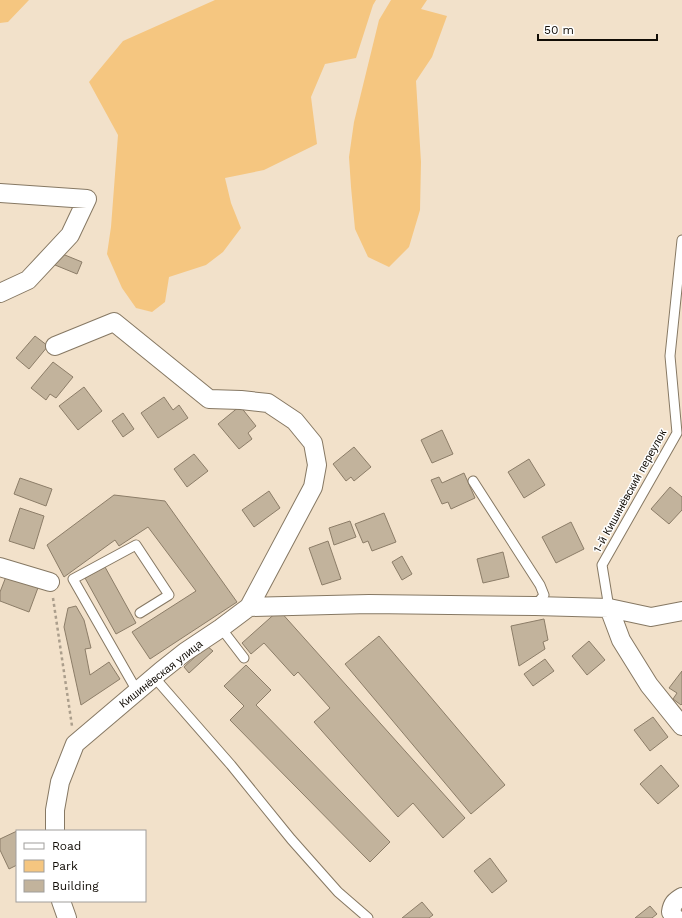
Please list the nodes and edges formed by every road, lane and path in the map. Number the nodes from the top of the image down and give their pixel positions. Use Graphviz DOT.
graph roads {
  1 [pos="0,193"];
  2 [pos="682,240"];
  3 [pos="0,293"];
  4 [pos="55,346"];
  5 [pos="474,481"];
  6 [pos="0,567"];
  7 [pos="50,582"];
  8 [pos="249,606"];
  9 [pos="534,606"];
  10 [pos="609,608"];
  11 [pos="682,611"];
  12 [pos="140,613"];
  13 [pos="221,628"];
  14 [pos="244,658"];
  15 [pos="154,677"];
  16 [pos="137,691"];
  17 [pos="682,726"];
  18 [pos="75,744"];
  19 [pos="55,830"];
  20 [pos="682,897"];
  21 [pos="61,902"];
  22 [pos="67,918"];
  23 [pos="368,918"];
  24 [pos="675,918"];
  1 -- 3 [label="street"];
  2 -- 10 [label="lane, 1-й Кишинёвский переулок"];
  4 -- 8 [label="street"];
  5 -- 9 [label="lane"];
  6 -- 7 [label="street"];
  7 -- 18 [label="path"];
  8 -- 9 [label="street"];
  8 -- 13 [label="street, Кишинёвская улица"];
  9 -- 10 [label="street"];
  10 -- 11 [label="street"];
  10 -- 17 [label="street"];
  12 -- 16 [label="lane"];
  13 -- 14 [label="lane"];
  13 -- 15 [label="street, Кишинёвская улица"];
  15 -- 16 [label="street, Кишинёвская улица"];
  15 -- 23 [label="lane"];
  16 -- 18 [label="street, Кишинёвская улица"];
  18 -- 19 [label="street, Кишинёвская улица"];
  20 -- 24 [label="street"];
  21 -- 22 [label="street"];
}
